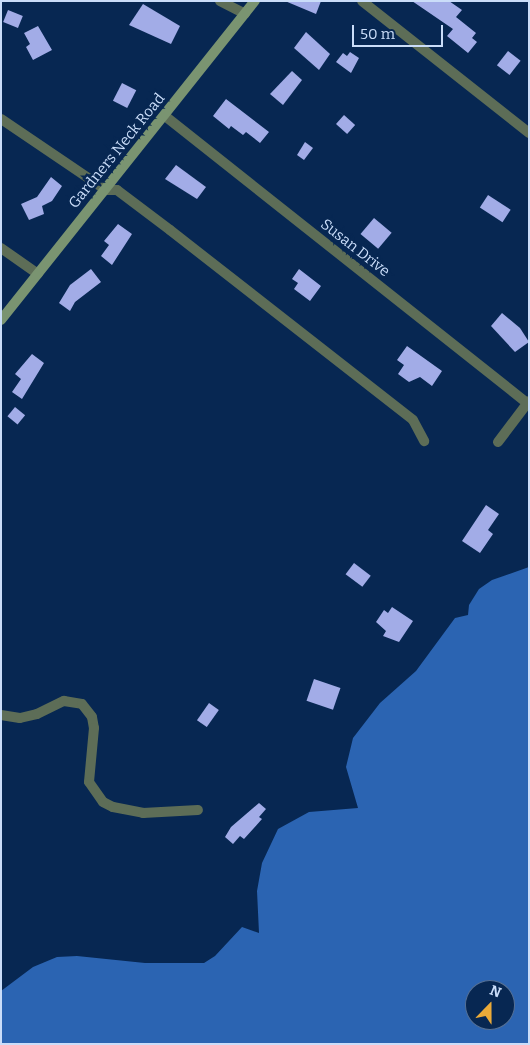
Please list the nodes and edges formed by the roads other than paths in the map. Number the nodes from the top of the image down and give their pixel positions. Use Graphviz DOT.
graph roads {
  1 [pos="220,1"];
  2 [pos="255,1"];
  3 [pos="362,1"];
  4 [pos="245,14"];
  5 [pos="165,116"];
  6 [pos="1,119"];
  7 [pos="529,133"];
  8 [pos="106,190"];
  9 [pos="1,248"];
  10 [pos="38,274"];
  11 [pos="1,320"];
  12 [pos="528,402"];
  13 [pos="424,441"];
  14 [pos="498,442"];
  15 [pos="1,715"];
  16 [pos="198,810"];
  1 -- 4 [label="street"];
  2 -- 4 [label="street, Gardners Neck Road"];
  3 -- 7 [label="street"];
  4 -- 5 [label="street, Gardners Neck Road"];
  5 -- 8 [label="street, Gardners Neck Road"];
  5 -- 12 [label="street, Susan Drive"];
  6 -- 8 [label="street"];
  8 -- 10 [label="street, Gardners Neck Road"];
  8 -- 13 [label="street"];
  9 -- 10 [label="street"];
  10 -- 11 [label="street, Gardners Neck Road"];
  12 -- 14 [label="street"];
  15 -- 16 [label="street"];
}
